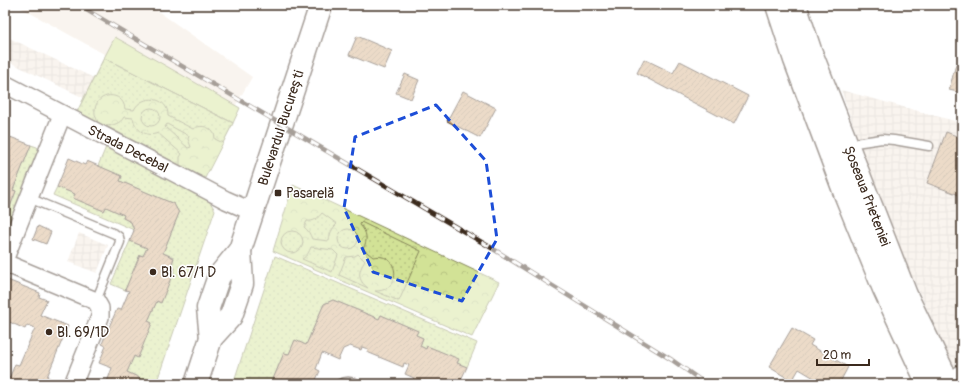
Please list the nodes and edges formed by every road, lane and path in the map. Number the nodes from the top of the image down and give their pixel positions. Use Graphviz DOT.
graph roads {
  1 [pos="321,5"];
  2 [pos="777,5"];
  3 [pos="795,5"];
  4 [pos="5,84"];
  5 [pos="62,115"];
  6 [pos="847,144"];
  7 [pos="929,146"];
  8 [pos="29,198"];
  9 [pos="253,212"];
  10 [pos="5,258"];
  11 [pos="5,263"];
  12 [pos="96,301"];
  13 [pos="962,373"];
  14 [pos="73,384"];
  15 [pos="196,384"];
  16 [pos="340,384"];
  17 [pos="357,384"];
  18 [pos="928,384"];
  19 [pos="949,384"];
  1 -- 9 [label="main road, Bulevardul București"];
  2 -- 18 [label="main road, Șoseaua Prieteniei"];
  3 -- 6 [label="main road, Șoseaua Prieteniei"];
  4 -- 5 [label="street, Strada Decebal"];
  5 -- 8 [label="street"];
  5 -- 9 [label="street, Strada Decebal"];
  6 -- 7 [label="lane"];
  6 -- 19 [label="main road, Șoseaua Prieteniei"];
  8 -- 10 [label="street"];
  8 -- 12 [label="lane"];
  9 -- 15 [label="main road, Bulevardul București"];
  11 -- 12 [label="street"];
  12 -- 14 [label="street"];
  13 -- 19 [label="street"];
  16 -- 17 [label="lane"];
}
